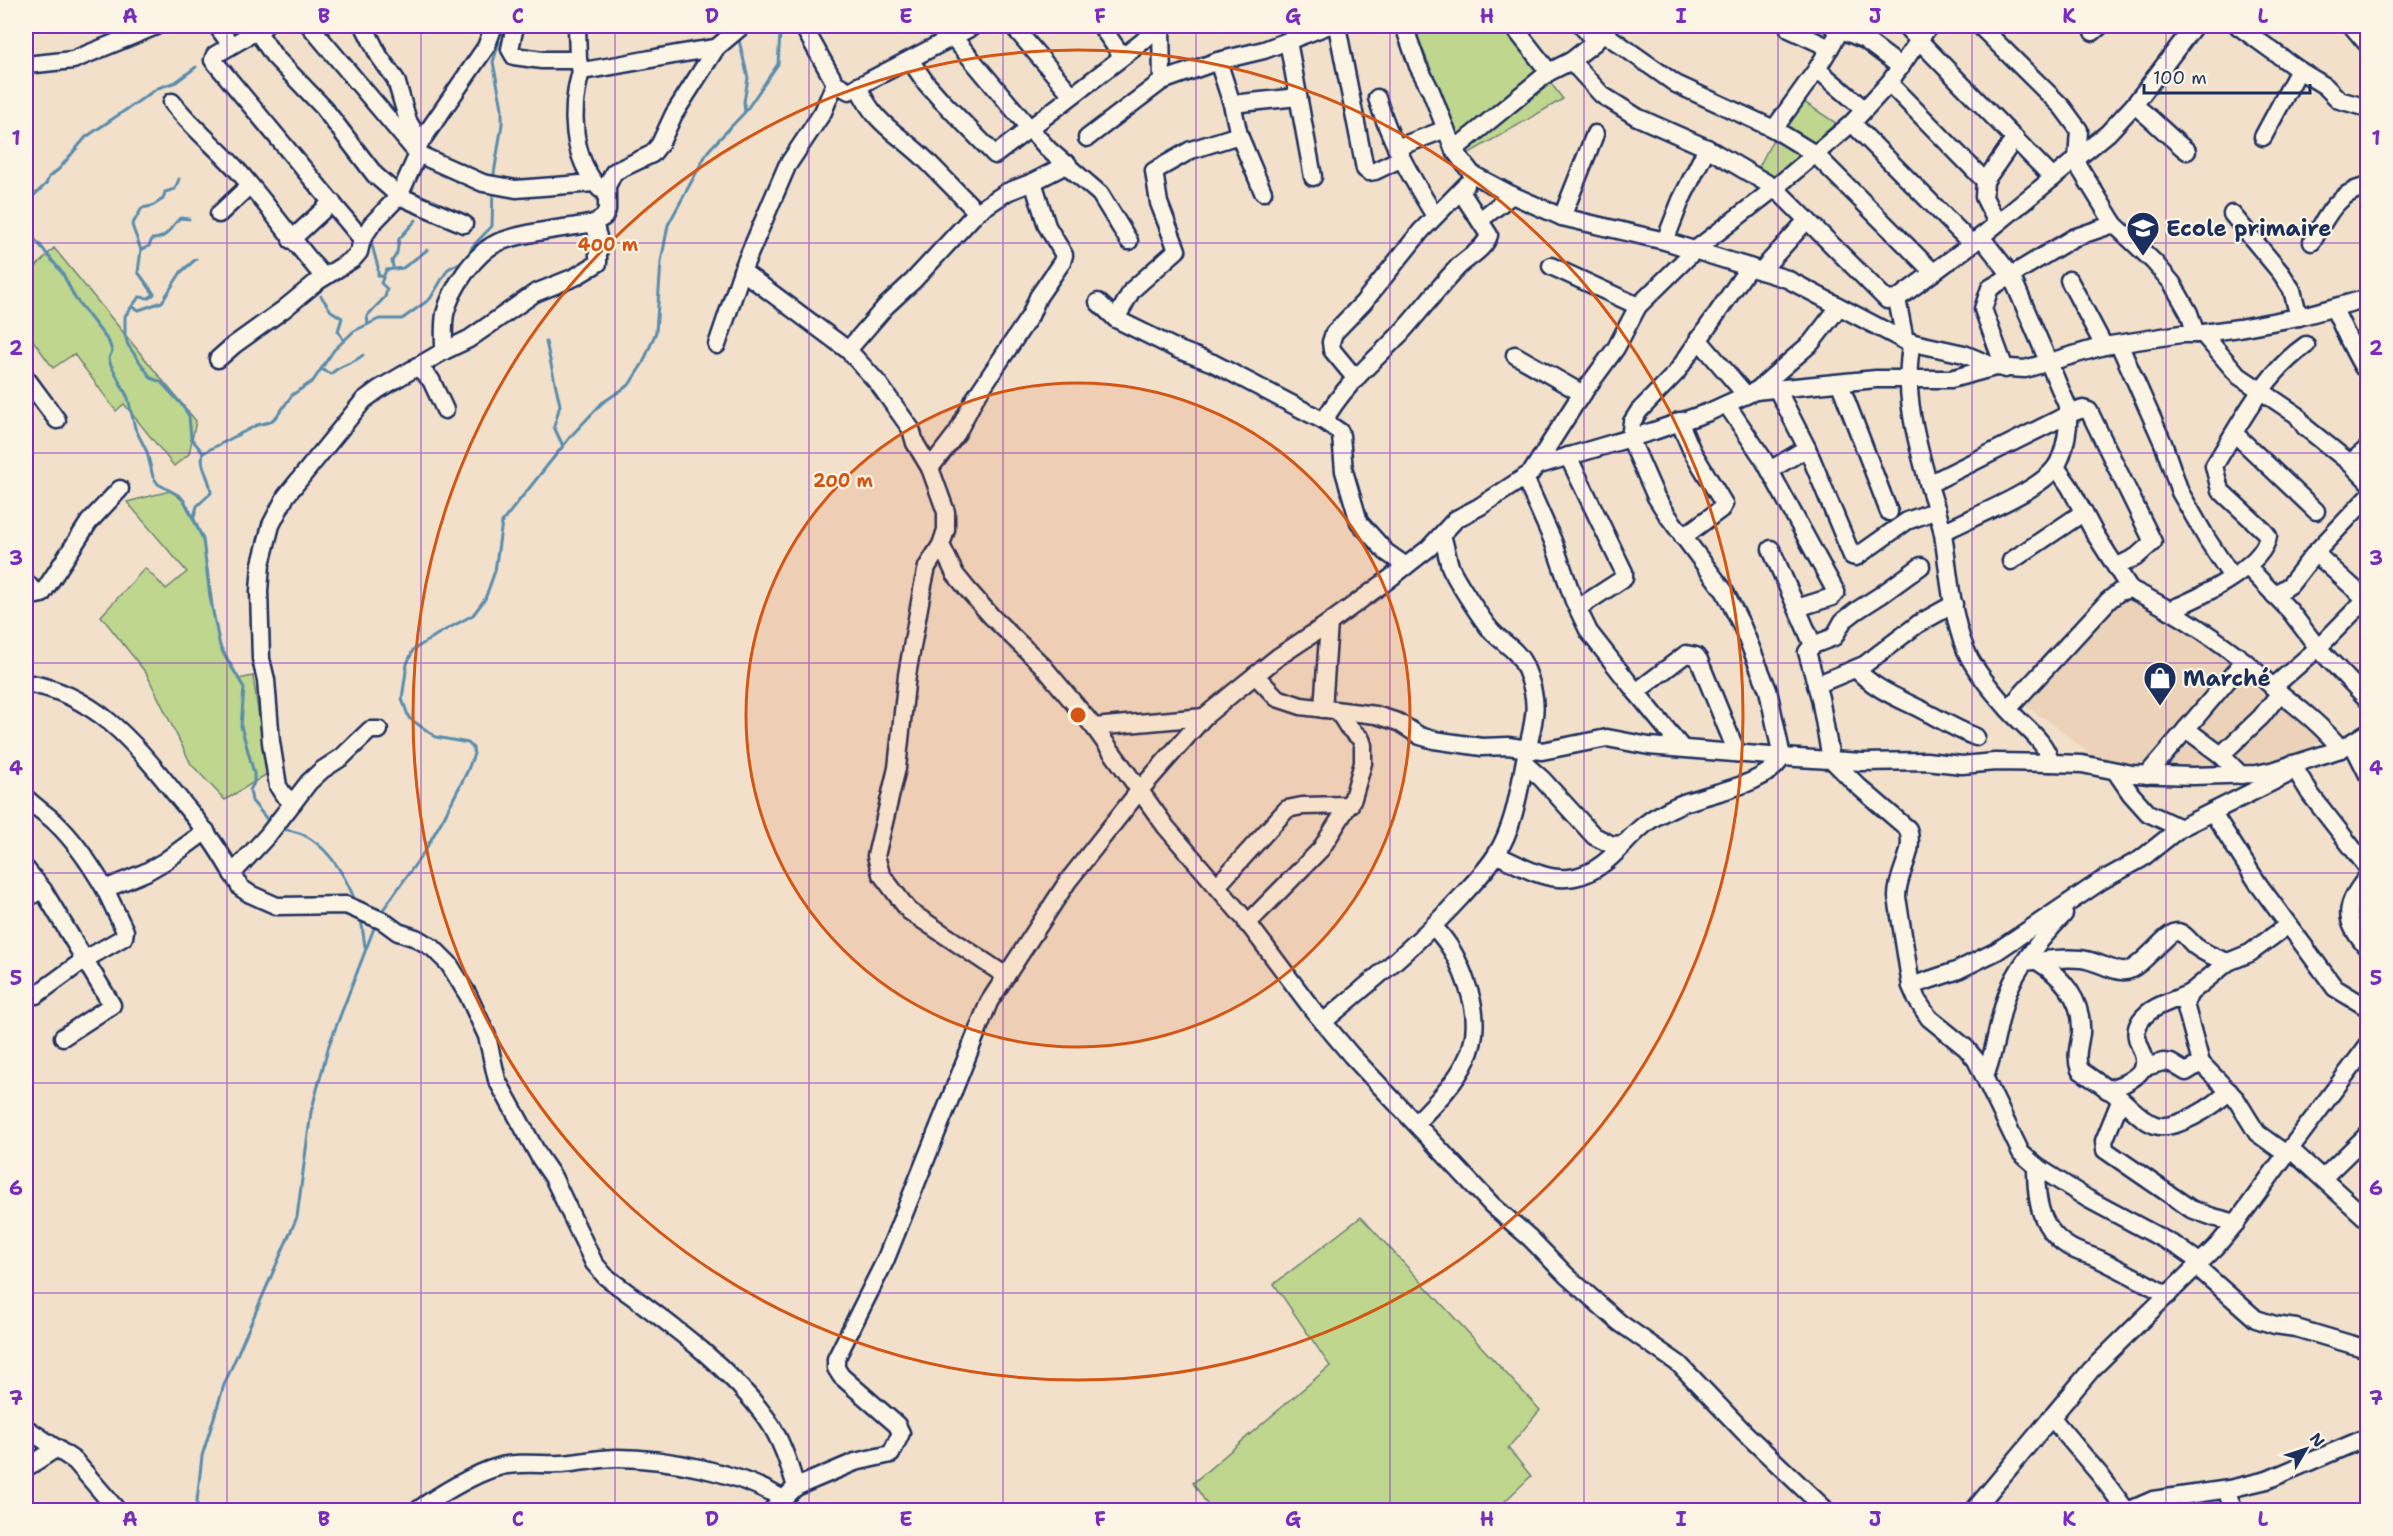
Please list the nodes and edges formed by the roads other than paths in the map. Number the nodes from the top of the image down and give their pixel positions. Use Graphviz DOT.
graph roads {
  1 [pos="156,26"];
  2 [pos="217,26"];
  3 [pos="310,26"];
  4 [pos="364,26"];
  5 [pos="494,26"];
  6 [pos="515,26"];
  7 [pos="577,26"];
  8 [pos="742,26"];
  9 [pos="803,26"];
  10 [pos="1013,26"];
  11 [pos="1101,26"];
  12 [pos="1160,26"];
  13 [pos="1327,26"];
  14 [pos="1337,26"];
  15 [pos="1404,26"];
  16 [pos="1513,26"];
  17 [pos="1582,26"];
  18 [pos="1905,26"];
  19 [pos="1980,26"];
  20 [pos="2194,26"];
  21 [pos="2238,26"];
  22 [pos="2352,26"];
  23 [pos="261,28"];
  24 [pos="1836,28"];
  25 [pos="1789,29"];
  26 [pos="961,30"];
  27 [pos="1925,32"];
  28 [pos="1603,34"];
  29 [pos="1288,42"];
  30 [pos="231,45"];
  31 [pos="2367,45"];
  32 [pos="716,48"];
  33 [pos="1830,48"];
  34 [pos="1122,56"];
  35 [pos="910,60"];
  36 [pos="1218,61"];
  37 [pos="1571,61"];
  38 [pos="26,64"];
  39 [pos="580,65"];
  40 [pos="1901,67"];
  41 [pos="1817,69"];
  42 [pos="2299,70"];
  43 [pos="1549,72"];
  44 [pos="1162,81"];
  45 [pos="835,82"];
  46 [pos="1889,83"];
  47 [pos="858,86"];
  48 [pos="1072,95"];
  49 [pos="1298,97"];
  50 [pos="1377,98"];
  51 [pos="172,102"];
  52 [pos="1232,104"];
  53 [pos="2134,105"];
  54 [pos="2367,108"];
  55 [pos="1864,109"];
  56 [pos="1852,123"];
  57 [pos="1030,129"];
  58 [pos="1446,129"];
  59 [pos="1774,129"];
  60 [pos="1595,134"];
  61 [pos="1239,135"];
  62 [pos="2263,137"];
  63 [pos="1087,138"];
  64 [pos="2015,138"];
  65 [pos="418,148"];
  66 [pos="1707,148"];
  67 [pos="1454,150"];
  68 [pos="2187,151"];
  69 [pos="1398,153"];
  70 [pos="1815,154"];
  71 [pos="2077,160"];
  72 [pos="1068,164"];
  73 [pos="1472,174"];
  74 [pos="1313,177"];
  75 [pos="2053,178"];
  76 [pos="1985,181"];
  77 [pos="1033,182"];
  78 [pos="249,186"];
  79 [pos="1775,188"];
  80 [pos="2366,188"];
  81 [pos="600,189"];
  82 [pos="1263,192"];
  83 [pos="1459,193"];
  84 [pos="1512,195"];
  85 [pos="399,196"];
  86 [pos="332,202"];
  87 [pos="977,212"];
  88 [pos="219,214"];
  89 [pos="2232,214"];
  90 [pos="1435,216"];
  91 [pos="1562,217"];
  92 [pos="1480,219"];
  93 [pos="1807,220"];
  94 [pos="594,223"];
  95 [pos="1997,223"];
  96 [pos="464,224"];
  97 [pos="2114,224"];
  98 [pos="291,240"];
  99 [pos="362,240"];
  100 [pos="1977,240"];
  101 [pos="1129,241"];
  102 [pos="1665,241"];
  103 [pos="2312,242"];
  104 [pos="1695,250"];
  105 [pos="1551,266"];
  106 [pos="1755,269"];
  107 [pos="742,271"];
  108 [pos="1933,272"];
  109 [pos="2011,275"];
  110 [pos="324,277"];
  111 [pos="2069,280"];
  112 [pos="2367,298"];
  113 [pos="1897,299"];
  114 [pos="1098,302"];
  115 [pos="1638,306"];
  116 [pos="1839,307"];
  117 [pos="2334,309"];
  118 [pos="2299,317"];
  119 [pos="1116,319"];
  120 [pos="2199,334"];
  121 [pos="1698,339"];
  122 [pos="1909,341"];
  123 [pos="717,345"];
  124 [pos="2112,345"];
  125 [pos="2306,345"];
  126 [pos="848,350"];
  127 [pos="444,351"];
  128 [pos="1515,355"];
  129 [pos="218,359"];
  130 [pos="2048,363"];
  131 [pos="417,366"];
  132 [pos="2000,368"];
  133 [pos="2367,370"];
  134 [pos="26,378"];
  135 [pos="1356,379"];
  136 [pos="1907,379"];
  137 [pos="1840,384"];
  138 [pos="1777,389"];
  139 [pos="2260,392"];
  140 [pos="1750,393"];
  141 [pos="1582,394"];
  142 [pos="1726,405"];
  143 [pos="445,410"];
  144 [pos="2069,414"];
  145 [pos="57,420"];
  146 [pos="1324,421"];
  147 [pos="1679,421"];
  148 [pos="2234,433"];
  149 [pos="1630,438"];
  150 [pos="1807,448"];
  151 [pos="2367,448"];
  152 [pos="1568,456"];
  153 [pos="2350,463"];
  154 [pos="2056,467"];
  155 [pos="930,468"];
  156 [pos="1770,470"];
  157 [pos="1530,472"];
  158 [pos="2367,481"];
  159 [pos="1929,484"];
  160 [pos="120,489"];
  161 [pos="2367,497"];
  162 [pos="1937,510"];
  163 [pos="2316,511"];
  164 [pos="1889,512"];
  165 [pos="2084,512"];
  166 [pos="1943,532"];
  167 [pos="1442,535"];
  168 [pos="1683,537"];
  169 [pos="941,545"];
  170 [pos="1771,549"];
  171 [pos="2315,552"];
  172 [pos="2012,561"];
  173 [pos="1406,566"];
  174 [pos="1921,566"];
  175 [pos="2247,566"];
  176 [pos="2116,567"];
  177 [pos="2232,577"];
  178 [pos="26,582"];
  179 [pos="2130,589"];
  180 [pos="2274,595"];
  181 [pos="2366,601"];
  182 [pos="1954,604"];
  183 [pos="1578,608"];
  184 [pos="1797,608"];
  185 [pos="2169,610"];
  186 [pos="1329,623"];
  187 [pos="1813,645"];
  188 [pos="2318,648"];
  189 [pos="2244,661"];
  190 [pos="1856,669"];
  191 [pos="1255,675"];
  192 [pos="26,683"];
  193 [pos="1816,684"];
  194 [pos="2277,690"];
  195 [pos="1636,692"];
  196 [pos="2367,700"];
  197 [pos="2008,709"];
  198 [pos="1331,710"];
  199 [pos="1204,717"];
  200 [pos="1094,727"];
  201 [pos="2186,729"];
  202 [pos="379,730"];
  203 [pos="2367,732"];
  204 [pos="1976,737"];
  205 [pos="1682,748"];
  206 [pos="2354,748"];
  207 [pos="1737,753"];
  208 [pos="2222,755"];
  209 [pos="1526,756"];
  210 [pos="1782,757"];
  211 [pos="1831,759"];
  212 [pos="2050,762"];
  213 [pos="2294,767"];
  214 [pos="2116,772"];
  215 [pos="2147,775"];
  216 [pos="2241,775"];
  217 [pos="2367,775"];
  218 [pos="1139,791"];
  219 [pos="26,798"];
  220 [pos="294,803"];
  221 [pos="1350,805"];
  222 [pos="2213,813"];
  223 [pos="2180,828"];
  224 [pos="206,831"];
  225 [pos="1624,844"];
  226 [pos="1497,855"];
  227 [pos="2367,868"];
  228 [pos="26,869"];
  229 [pos="232,874"];
  230 [pos="2367,876"];
  231 [pos="1217,886"];
  232 [pos="105,889"];
  233 [pos="43,890"];
  234 [pos="2085,892"];
  235 [pos="26,898"];
  236 [pos="1248,924"];
  237 [pos="2288,925"];
  238 [pos="1433,926"];
  239 [pos="2367,949"];
  240 [pos="84,960"];
  241 [pos="2031,961"];
  242 [pos="2228,962"];
  243 [pos="1006,976"];
  244 [pos="1911,986"];
  245 [pos="2190,993"];
  246 [pos="36,995"];
  247 [pos="2367,1008"];
  248 [pos="1323,1022"];
  249 [pos="63,1037"];
  250 [pos="2367,1045"];
  251 [pos="2201,1063"];
  252 [pos="2142,1068"];
  253 [pos="1985,1076"];
  254 [pos="2107,1090"];
  255 [pos="2229,1091"];
  256 [pos="2121,1099"];
  257 [pos="1416,1123"];
  258 [pos="2367,1134"];
  259 [pos="2288,1151"];
  260 [pos="2036,1166"];
  261 [pos="2323,1178"];
  262 [pos="2367,1220"];
  263 [pos="2236,1223"];
  264 [pos="2199,1265"];
  265 [pos="2168,1295"];
  266 [pos="2367,1345"];
  267 [pos="2051,1417"];
  268 [pos="26,1428"];
  269 [pos="2367,1437"];
  270 [pos="57,1448"];
  271 [pos="26,1468"];
  272 [pos="796,1487"];
  273 [pos="2226,1490"];
  274 [pos="778,1505"];
  275 [pos="117,1510"];
  276 [pos="418,1510"];
  277 [pos="1826,1510"];
  278 [pos="1974,1510"];
  279 [pos="2128,1510"];
  280 [pos="2234,1510"];
  1 -- 38 [label="street"];
  2 -- 30 [label="street"];
  3 -- 65 [label="street"];
  4 -- 65 [label="street"];
  5 -- 65 [label="street"];
  6 -- 39 [label="street"];
  7 -- 39 [label="street"];
  8 -- 32 [label="street"];
  9 -- 45 [label="street"];
  10 -- 48 [label="street"];
  11 -- 34 [label="street"];
  12 -- 34 [label="street"];
  12 -- 44 [label="street"];
  13 -- 29 [label="street"];
  14 -- 69 [label="street"];
  15 -- 58 [label="street"];
  16 -- 43 [label="street"];
  17 -- 28 [label="street"];
  18 -- 27 [label="street"];
  19 -- 71 [label="street"];
  20 -- 53 [label="street"];
  21 -- 42 [label="street"];
  22 -- 31 [label="street"];
  23 -- 30 [label="street"];
  23 -- 85 [label="street"];
  24 -- 33 [label="street"];
  24 -- 40 [label="street"];
  25 -- 33 [label="street"];
  26 -- 35 [label="street"];
  26 -- 57 [label="street"];
  27 -- 40 [label="street"];
  27 -- 64 [label="street"];
  28 -- 37 [label="street"];
  28 -- 59 [label="street"];
  29 -- 36 [label="street"];
  29 -- 49 [label="street"];
  30 -- 86 [label="street"];
  32 -- 39 [label="street"];
  32 -- 81 [label="street"];
  33 -- 41 [label="street"];
  34 -- 48 [label="street"];
  35 -- 47 [label="street"];
  35 -- 57 [label="street"];
  36 -- 44 [label="street"];
  36 -- 52 [label="street"];
  37 -- 43 [label="street"];
  37 -- 66 [label="street"];
  39 -- 81 [label="street"];
  40 -- 46 [label="street"];
  41 -- 55 [label="street"];
  41 -- 59 [label="street"];
  42 -- 54 [label="street"];
  42 -- 62 [label="street"];
  43 -- 67 [label="street"];
  44 -- 63 [label="street"];
  45 -- 47 [label="street"];
  45 -- 107 [label="street"];
  46 -- 55 [label="street"];
  46 -- 76 [label="street"];
  47 -- 87 [label="street"];
  48 -- 57 [label="street"];
  49 -- 52 [label="street"];
  49 -- 74 [label="street"];
  50 -- 69 [label="street"];
  51 -- 78 [label="street"];
  52 -- 61 [label="street"];
  53 -- 68 [label="street"];
  53 -- 71 [label="street"];
  55 -- 56 [label="street"];
  56 -- 70 [label="street"];
  56 -- 100 [label="street"];
  57 -- 72 [label="street"];
  58 -- 67 [label="street"];
  58 -- 69 [label="street"];
  59 -- 70 [label="street"];
  60 -- 91 [label="street"];
  61 -- 82 [label="street"];
  61 -- 119 [label="street"];
  64 -- 75 [label="street"];
  64 -- 76 [label="street"];
  65 -- 81 [label="street"];
  65 -- 85 [label="street"];
  66 -- 79 [label="street"];
  66 -- 102 [label="street"];
  67 -- 73 [label="street"];
  69 -- 90 [label="street"];
  70 -- 79 [label="street"];
  70 -- 108 [label="street"];
  71 -- 75 [label="street"];
  71 -- 97 [label="street"];
  72 -- 77 [label="street"];
  72 -- 101 [label="street"];
  73 -- 83 [label="street"];
  73 -- 84 [label="street"];
  75 -- 95 [label="street"];
  76 -- 95 [label="street"];
  77 -- 87 [label="street"];
  77 -- 155 [label="street"];
  78 -- 88 [label="street"];
  78 -- 98 [label="street"];
  79 -- 93 [label="street"];
  79 -- 104 [label="street"];
  80 -- 103 [label="street"];
  81 -- 94 [label="street"];
  83 -- 90 [label="street"];
  83 -- 92 [label="street"];
  84 -- 91 [label="street"];
  84 -- 92 [label="street"];
  85 -- 96 [label="street"];
  85 -- 99 [label="street"];
  86 -- 98 [label="street"];
  86 -- 99 [label="street"];
  87 -- 126 [label="street"];
  89 -- 118 [label="street"];
  90 -- 135 [label="street"];
  91 -- 102 [label="street"];
  92 -- 135 [label="street"];
  93 -- 106 [label="street"];
  93 -- 113 [label="street"];
  94 -- 127 [label="street"];
  94 -- 127 [label="street"];
  95 -- 100 [label="street"];
  97 -- 109 [label="street"];
  97 -- 120 [label="street"];
  98 -- 110 [label="street"];
  99 -- 110 [label="street"];
  100 -- 108 [label="street"];
  100 -- 109 [label="street"];
  102 -- 104 [label="street"];
  104 -- 106 [label="street"];
  104 -- 115 [label="street"];
  105 -- 115 [label="street"];
  106 -- 116 [label="street"];
  106 -- 121 [label="street"];
  107 -- 123 [label="street"];
  107 -- 126 [label="street"];
  108 -- 113 [label="street"];
  109 -- 130 [label="street"];
  109 -- 132 [label="street"];
  110 -- 129 [label="street"];
  111 -- 124 [label="street"];
  112 -- 117 [label="street"];
  113 -- 122 [label="street"];
  114 -- 119 [label="street"];
  115 -- 141 [label="street"];
  116 -- 122 [label="street"];
  116 -- 140 [label="street"];
  117 -- 118 [label="street"];
  117 -- 133 [label="street"];
  118 -- 120 [label="street"];
  119 -- 146 [label="street"];
  120 -- 124 [label="street"];
  120 -- 139 [label="street"];
  121 -- 140 [label="street"];
  121 -- 149 [label="street"];
  122 -- 132 [label="street"];
  122 -- 136 [label="street"];
  124 -- 130 [label="street"];
  124 -- 177 [label="street"];
  125 -- 139 [label="street"];
  126 -- 155 [label="street"];
  127 -- 131 [label="street"];
  128 -- 141 [label="street"];
  130 -- 132 [label="street"];
  130 -- 144 [label="street"];
  131 -- 143 [label="street"];
  131 -- 220 [label="street"];
  132 -- 136 [label="street"];
  134 -- 145 [label="street"];
  135 -- 146 [label="street"];
  136 -- 137 [label="street"];
  136 -- 159 [label="street"];
  137 -- 138 [label="street"];
  137 -- 164 [label="street"];
  138 -- 140 [label="street"];
  138 -- 150 [label="street"];
  139 -- 148 [label="street"];
  139 -- 153 [label="street"];
  140 -- 142 [label="street"];
  141 -- 157 [label="street"];
  142 -- 147 [label="street"];
  142 -- 156 [label="street"];
  144 -- 154 [label="street"];
  144 -- 159 [label="street"];
  144 -- 176 [label="street"];
  146 -- 173 [label="street"];
  147 -- 149 [label="street"];
  147 -- 168 [label="street"];
  148 -- 163 [label="street"];
  148 -- 175 [label="street"];
  149 -- 152 [label="street"];
  149 -- 168 [label="street"];
  150 -- 156 [label="street"];
  150 -- 162 [label="street"];
  151 -- 153 [label="street"];
  152 -- 157 [label="street"];
  152 -- 183 [label="street"];
  153 -- 158 [label="street"];
  154 -- 165 [label="street"];
  154 -- 166 [label="street"];
  155 -- 169 [label="street"];
  156 -- 184 [label="street"];
  157 -- 167 [label="street"];
  157 -- 183 [label="street"];
  159 -- 162 [label="street"];
  160 -- 178 [label="street"];
  161 -- 171 [label="street"];
  162 -- 166 [label="street"];
  165 -- 172 [label="street"];
  165 -- 176 [label="street"];
  166 -- 182 [label="street"];
  167 -- 173 [label="street"];
  167 -- 209 [label="street"];
  168 -- 210 [label="street"];
  169 -- 200 [label="street"];
  169 -- 243 [label="street"];
  170 -- 184 [label="street"];
  171 -- 180 [label="street"];
  171 -- 181 [label="street"];
  173 -- 186 [label="street"];
  174 -- 187 [label="street"];
  175 -- 177 [label="street"];
  175 -- 180 [label="street"];
  176 -- 179 [label="street"];
  177 -- 185 [label="street"];
  179 -- 185 [label="street"];
  179 -- 197 [label="street"];
  180 -- 188 [label="street"];
  181 -- 188 [label="street"];
  182 -- 190 [label="street"];
  182 -- 197 [label="street"];
  183 -- 195 [label="street"];
  184 -- 187 [label="street"];
  185 -- 189 [label="street"];
  186 -- 191 [label="street"];
  186 -- 198 [label="street"];
  187 -- 193 [label="street"];
  188 -- 194 [label="street"];
  188 -- 196 [label="street"];
  189 -- 194 [label="street"];
  189 -- 201 [label="street"];
  190 -- 193 [label="street"];
  190 -- 204 [label="street"];
  191 -- 198 [label="street"];
  191 -- 199 [label="street"];
  192 -- 224 [label="street"];
  193 -- 211 [label="street"];
  194 -- 206 [label="street"];
  194 -- 208 [label="street"];
  195 -- 205 [label="street"];
  195 -- 207 [label="street"];
  197 -- 212 [label="street"];
  198 -- 209 [label="street"];
  198 -- 221 [label="street"];
  199 -- 200 [label="street"];
  199 -- 218 [label="street"];
  200 -- 218 [label="street"];
  201 -- 208 [label="street"];
  201 -- 215 [label="street"];
  202 -- 220 [label="street"];
  203 -- 206 [label="street"];
  205 -- 207 [label="street"];
  205 -- 209 [label="street"];
  206 -- 213 [label="street"];
  206 -- 217 [label="street"];
  207 -- 210 [label="street"];
  208 -- 216 [label="street"];
  209 -- 225 [label="street"];
  209 -- 226 [label="street"];
  210 -- 211 [label="street"];
  210 -- 225 [label="street"];
  211 -- 212 [label="street"];
  211 -- 244 [label="street"];
  212 -- 214 [label="street"];
  213 -- 216 [label="street"];
  213 -- 222 [label="street"];
  213 -- 227 [label="street"];
  214 -- 215 [label="street"];
  214 -- 223 [label="street"];
  215 -- 216 [label="street"];
  218 -- 231 [label="street"];
  218 -- 243 [label="street"];
  219 -- 232 [label="street"];
  220 -- 229 [label="street"];
  221 -- 231 [label="street"];
  221 -- 236 [label="street"];
  222 -- 223 [label="street"];
  222 -- 237 [label="street"];
  223 -- 234 [label="street"];
  224 -- 229 [label="street"];
  224 -- 232 [label="street"];
  225 -- 226 [label="street"];
  226 -- 238 [label="street"];
  228 -- 233 [label="street"];
  229 -- 272 [label="street"];
  230 -- 239 [label="street"];
  231 -- 236 [label="street"];
  232 -- 240 [label="street"];
  233 -- 235 [label="street"];
  233 -- 240 [label="street"];
  234 -- 241 [label="street"];
  234 -- 244 [label="street"];
  236 -- 248 [label="street"];
  237 -- 242 [label="street"];
  237 -- 247 [label="street"];
  238 -- 248 [label="street"];
  238 -- 257 [label="street"];
  240 -- 246 [label="street"];
  240 -- 249 [label="street"];
  241 -- 242 [label="street"];
  241 -- 253 [label="street"];
  241 -- 254 [label="street"];
  242 -- 245 [label="street"];
  243 -- 272 [label="street"];
  244 -- 253 [label="street"];
  245 -- 251 [label="street"];
  245 -- 252 [label="street"];
  248 -- 257 [label="street"];
  250 -- 259 [label="street"];
  251 -- 252 [label="street"];
  251 -- 255 [label="street"];
  252 -- 254 [label="street"];
  253 -- 260 [label="street"];
  254 -- 256 [label="street"];
  255 -- 256 [label="street"];
  255 -- 259 [label="street"];
  256 -- 263 [label="street"];
  257 -- 277 [label="street"];
  258 -- 261 [label="street"];
  259 -- 261 [label="street"];
  259 -- 263 [label="street"];
  260 -- 264 [label="street"];
  260 -- 265 [label="street"];
  261 -- 262 [label="street"];
  263 -- 264 [label="street"];
  264 -- 265 [label="street"];
  264 -- 266 [label="street"];
  265 -- 267 [label="street"];
  267 -- 278 [label="street"];
  267 -- 279 [label="street"];
  268 -- 270 [label="street"];
  269 -- 273 [label="street"];
  270 -- 271 [label="street"];
  270 -- 275 [label="street"];
  272 -- 274 [label="street"];
  273 -- 279 [label="street"];
  273 -- 280 [label="street"];
  274 -- 276 [label="street"];
}
